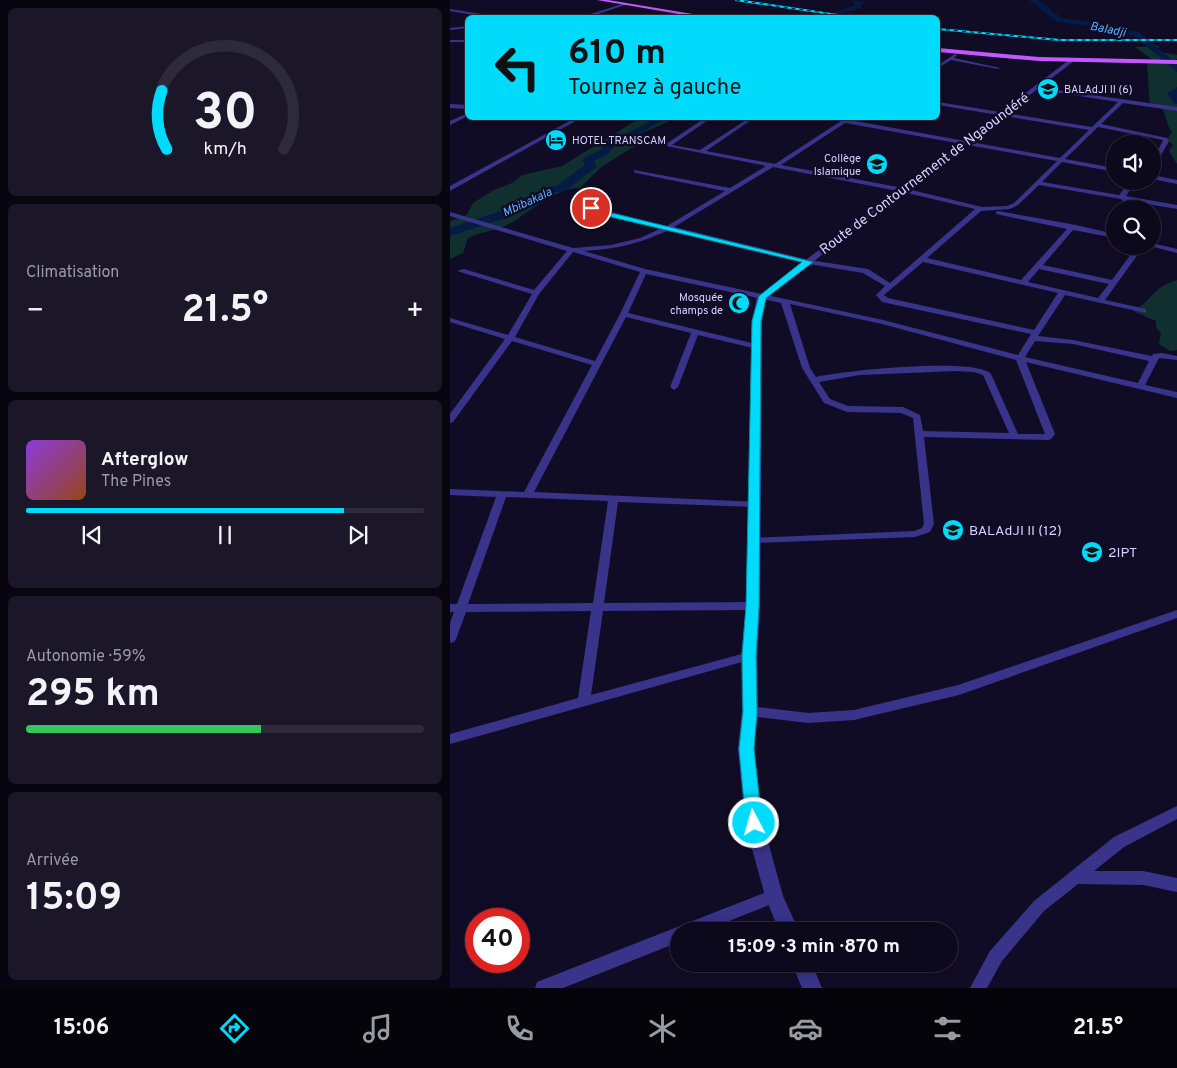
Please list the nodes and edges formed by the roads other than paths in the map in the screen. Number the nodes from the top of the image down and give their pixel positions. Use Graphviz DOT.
graph roads {
  1 [pos="599,0"];
  2 [pos="626,4"];
  3 [pos="450,10"];
  4 [pos="482,15"];
  5 [pos="590,15"];
  6 [pos="696,15"];
  7 [pos="465,27"];
  8 [pos="450,29"];
  9 [pos="450,41"];
  10 [pos="465,41"];
  11 [pos="940,50"];
  12 [pos="958,53"];
  13 [pos="950,58"];
  14 [pos="1071,61"];
  15 [pos="1177,62"];
  16 [pos="940,66"];
  17 [pos="998,68"];
  18 [pos="1036,88"];
  19 [pos="1122,101"];
  20 [pos="940,103"];
  21 [pos="450,106"];
  22 [pos="465,107"];
  23 [pos="1177,108"];
  24 [pos="1003,114"];
  25 [pos="465,116"];
  26 [pos="574,120"];
  27 [pos="705,120"];
  28 [pos="749,120"];
  29 [pos="845,120"];
  30 [pos="852,120"];
  31 [pos="450,123"];
  32 [pos="1095,127"];
  33 [pos="1142,135"];
  34 [pos="1161,138"];
  35 [pos="649,142"];
  36 [pos="966,142"];
  37 [pos="668,145"];
  38 [pos="1161,150"];
  39 [pos="702,151"];
  40 [pos="1060,160"];
  41 [pos="774,165"];
  42 [pos="1106,168"];
  43 [pos="636,171"];
  44 [pos="1161,179"];
  45 [pos="1177,182"];
  46 [pos="1036,183"];
  47 [pos="450,189"];
  48 [pos="730,190"];
  49 [pos="903,190"];
  50 [pos="1126,190"];
  51 [pos="1122,196"];
  52 [pos="609,198"];
  53 [pos="1125,200"];
  54 [pos="1177,208"];
  55 [pos="978,209"];
  56 [pos="450,214"];
  57 [pos="1106,226"];
  58 [pos="1072,227"];
  59 [pos="668,228"];
  60 [pos="1106,234"];
  61 [pos="1161,247"];
  62 [pos="571,250"];
  63 [pos="1177,251"];
  64 [pos="1134,255"];
  65 [pos="921,259"];
  66 [pos="809,262"];
  67 [pos="1038,266"];
  68 [pos="461,271"];
  69 [pos="644,271"];
  70 [pos="1115,282"];
  71 [pos="1023,283"];
  72 [pos="890,286"];
  73 [pos="1064,292"];
  74 [pos="536,293"];
  75 [pos="762,297"];
  76 [pos="1101,300"];
  77 [pos="785,302"];
  78 [pos="1144,311"];
  79 [pos="624,314"];
  80 [pos="450,320"];
  81 [pos="695,333"];
  82 [pos="1034,336"];
  83 [pos="510,338"];
  84 [pos="757,347"];
  85 [pos="1020,358"];
  86 [pos="1177,358"];
  87 [pos="1154,359"];
  88 [pos="597,364"];
  89 [pos="814,380"];
  90 [pos="674,387"];
  91 [pos="1140,387"];
  92 [pos="1177,395"];
  93 [pos="450,420"];
  94 [pos="919,434"];
  95 [pos="1015,438"];
  96 [pos="450,492"];
  97 [pos="502,495"];
  98 [pos="526,496"];
  99 [pos="613,499"];
  100 [pos="755,504"];
  101 [pos="753,540"];
  102 [pos="753,606"];
  103 [pos="599,607"];
  104 [pos="456,608"];
  105 [pos="1177,614"];
  106 [pos="450,639"];
  107 [pos="749,656"];
  108 [pos="584,703"];
  109 [pos="750,712"];
  110 [pos="450,739"];
  111 [pos="1177,812"];
  112 [pos="1075,877"];
  113 [pos="1177,885"];
  114 [pos="774,896"];
  115 [pos="709,922"];
  116 [pos="785,922"];
  117 [pos="670,938"];
  118 [pos="805,972"];
  119 [pos="544,988"];
  120 [pos="812,988"];
  121 [pos="978,988"];
  1 -- 2 [label="main road"];
  2 -- 5 [label="street"];
  2 -- 6 [label="main road"];
  3 -- 4 [label="street"];
  7 -- 8 [label="street"];
  9 -- 10 [label="street"];
  11 -- 12 [label="main road"];
  12 -- 13 [label="street"];
  12 -- 14 [label="main road"];
  13 -- 16 [label="street"];
  13 -- 17 [label="street"];
  14 -- 15 [label="main road"];
  14 -- 18 [label="street, Route de Contournement de Ngaoundéré"];
  18 -- 19 [label="street"];
  18 -- 24 [label="street, Route de Contournement de Ngaoundéré"];
  19 -- 23 [label="street"];
  19 -- 32 [label="street"];
  20 -- 24 [label="street"];
  21 -- 22 [label="street"];
  24 -- 32 [label="street"];
  24 -- 36 [label="street, Route de Contournement de Ngaoundéré"];
  25 -- 31 [label="street"];
  26 -- 47 [label="street"];
  27 -- 37 [label="street"];
  28 -- 39 [label="street"];
  29 -- 41 [label="street"];
  30 -- 36 [label="street"];
  32 -- 33 [label="street"];
  32 -- 40 [label="street"];
  34 -- 38 [label="street"];
  35 -- 37 [label="street"];
  36 -- 40 [label="street"];
  36 -- 49 [label="street, Route de Contournement de Ngaoundéré"];
  37 -- 39 [label="street"];
  39 -- 41 [label="street"];
  40 -- 42 [label="street"];
  40 -- 46 [label="street"];
  41 -- 48 [label="street"];
  41 -- 49 [label="street"];
  43 -- 48 [label="street"];
  44 -- 45 [label="street"];
  46 -- 51 [label="street"];
  46 -- 55 [label="street"];
  48 -- 59 [label="street"];
  49 -- 55 [label="street"];
  49 -- 66 [label="street, Route de Contournement de Ngaoundéré"];
  50 -- 51 [label="street"];
  51 -- 53 [label="street"];
  51 -- 54 [label="street"];
  52 -- 59 [label="street"];
  55 -- 58 [label="street"];
  55 -- 65 [label="street"];
  56 -- 62 [label="street"];
  57 -- 58 [label="street"];
  58 -- 60 [label="street"];
  58 -- 67 [label="street"];
  59 -- 62 [label="street"];
  59 -- 66 [label="street"];
  61 -- 63 [label="street"];
  62 -- 69 [label="street"];
  62 -- 74 [label="street"];
  64 -- 70 [label="street"];
  65 -- 71 [label="street"];
  65 -- 72 [label="street"];
  66 -- 72 [label="street"];
  66 -- 75 [label="street, Route de Contournement de Ngaoundéré"];
  67 -- 70 [label="street"];
  67 -- 71 [label="street"];
  68 -- 74 [label="street"];
  69 -- 75 [label="street"];
  69 -- 79 [label="street"];
  70 -- 76 [label="street"];
  71 -- 73 [label="street"];
  72 -- 82 [label="street"];
  73 -- 76 [label="street"];
  73 -- 82 [label="street"];
  74 -- 83 [label="street"];
  75 -- 77 [label="street"];
  75 -- 84 [label="street"];
  76 -- 78 [label="street"];
  77 -- 85 [label="street"];
  77 -- 89 [label="street"];
  79 -- 81 [label="street"];
  79 -- 88 [label="street"];
  80 -- 83 [label="street"];
  81 -- 84 [label="street"];
  81 -- 90 [label="street"];
  82 -- 85 [label="street"];
  82 -- 87 [label="street"];
  83 -- 88 [label="street"];
  83 -- 93 [label="street"];
  84 -- 100 [label="street"];
  85 -- 91 [label="street"];
  85 -- 95 [label="street"];
  86 -- 87 [label="street"];
  87 -- 91 [label="street"];
  88 -- 98 [label="street"];
  89 -- 94 [label="street"];
  89 -- 95 [label="street"];
  91 -- 92 [label="street"];
  94 -- 95 [label="street"];
  94 -- 101 [label="street"];
  96 -- 97 [label="street"];
  97 -- 98 [label="street"];
  97 -- 104 [label="street"];
  98 -- 99 [label="street"];
  99 -- 100 [label="street"];
  99 -- 103 [label="street"];
  100 -- 101 [label="street"];
  101 -- 102 [label="street"];
  102 -- 103 [label="street"];
  102 -- 107 [label="street"];
  103 -- 104 [label="street"];
  103 -- 108 [label="street"];
  104 -- 106 [label="street"];
  105 -- 109 [label="street"];
  107 -- 108 [label="street"];
  107 -- 109 [label="street"];
  108 -- 110 [label="street"];
  109 -- 114 [label="street"];
  111 -- 112 [label="street"];
  112 -- 113 [label="street"];
  112 -- 121 [label="street"];
  114 -- 115 [label="street"];
  114 -- 116 [label="street"];
  117 -- 119 [label="street"];
  118 -- 120 [label="street"];
}
